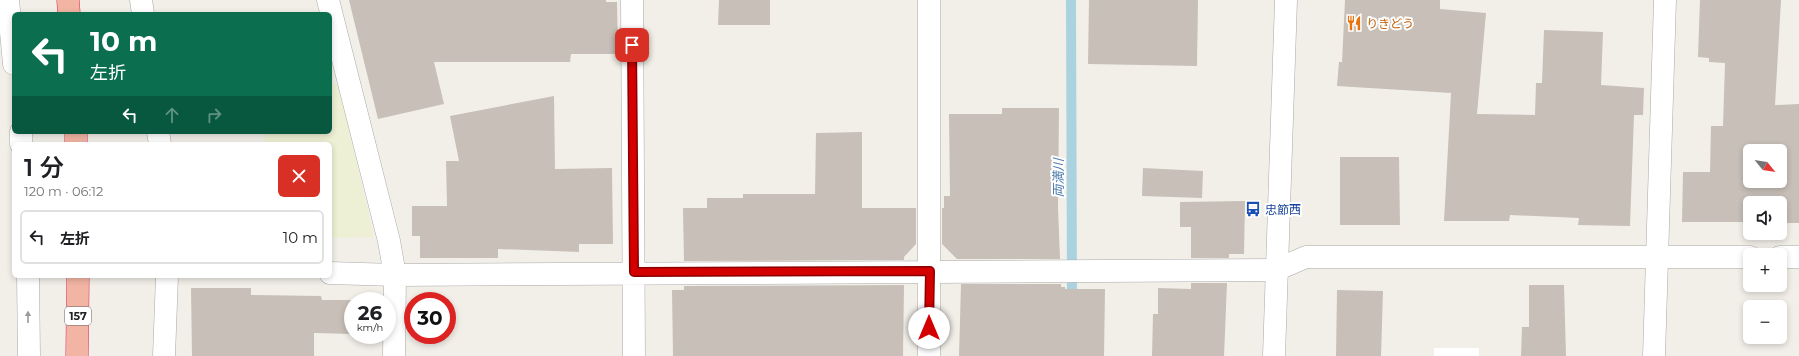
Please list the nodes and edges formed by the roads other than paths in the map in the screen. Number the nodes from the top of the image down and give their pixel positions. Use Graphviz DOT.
graph roads {
  1 [pos="8,0"];
  2 [pos="68,0"];
  3 [pos="141,0"];
  4 [pos="328,0"];
  5 [pos="632,0"];
  6 [pos="929,0"];
  7 [pos="1286,0"];
  8 [pos="1665,0"];
  9 [pos="69,12"];
  10 [pos="143,12"];
  11 [pos="331,12"];
  12 [pos="332,16"];
  13 [pos="12,43"];
  14 [pos="1656,257"];
  15 [pos="1743,257"];
  16 [pos="1787,257"];
  17 [pos="1799,257"];
  18 [pos="1276,270"];
  19 [pos="930,271"];
  20 [pos="634,272"];
  21 [pos="332,273"];
  22 [pos="395,274"];
  23 [pos="28,278"];
  24 [pos="78,278"];
  25 [pos="167,278"];
  26 [pos="28,356"];
  27 [pos="77,356"];
  28 [pos="164,356"];
  29 [pos="394,356"];
  30 [pos="634,356"];
  31 [pos="929,356"];
  32 [pos="1274,356"];
  33 [pos="1654,356"];
  1 -- 13 [label="street"];
  2 -- 9 [label="highway"];
  3 -- 10 [label="street"];
  4 -- 11 [label="street"];
  5 -- 20 [label="street"];
  6 -- 19 [label="street"];
  7 -- 18 [label="street"];
  8 -- 14 [label="street"];
  12 -- 22 [label="street"];
  14 -- 15 [label="street"];
  14 -- 18 [label="street"];
  14 -- 33 [label="street"];
  16 -- 17 [label="street"];
  18 -- 19 [label="street"];
  18 -- 32 [label="street"];
  19 -- 20 [label="street"];
  19 -- 31 [label="street"];
  20 -- 22 [label="street"];
  20 -- 30 [label="street"];
  21 -- 22 [label="street"];
  22 -- 29 [label="street"];
  26 -- 23 [label="street, one-way"];
  24 -- 27 [label="highway, 157"];
  25 -- 28 [label="street"];
}
